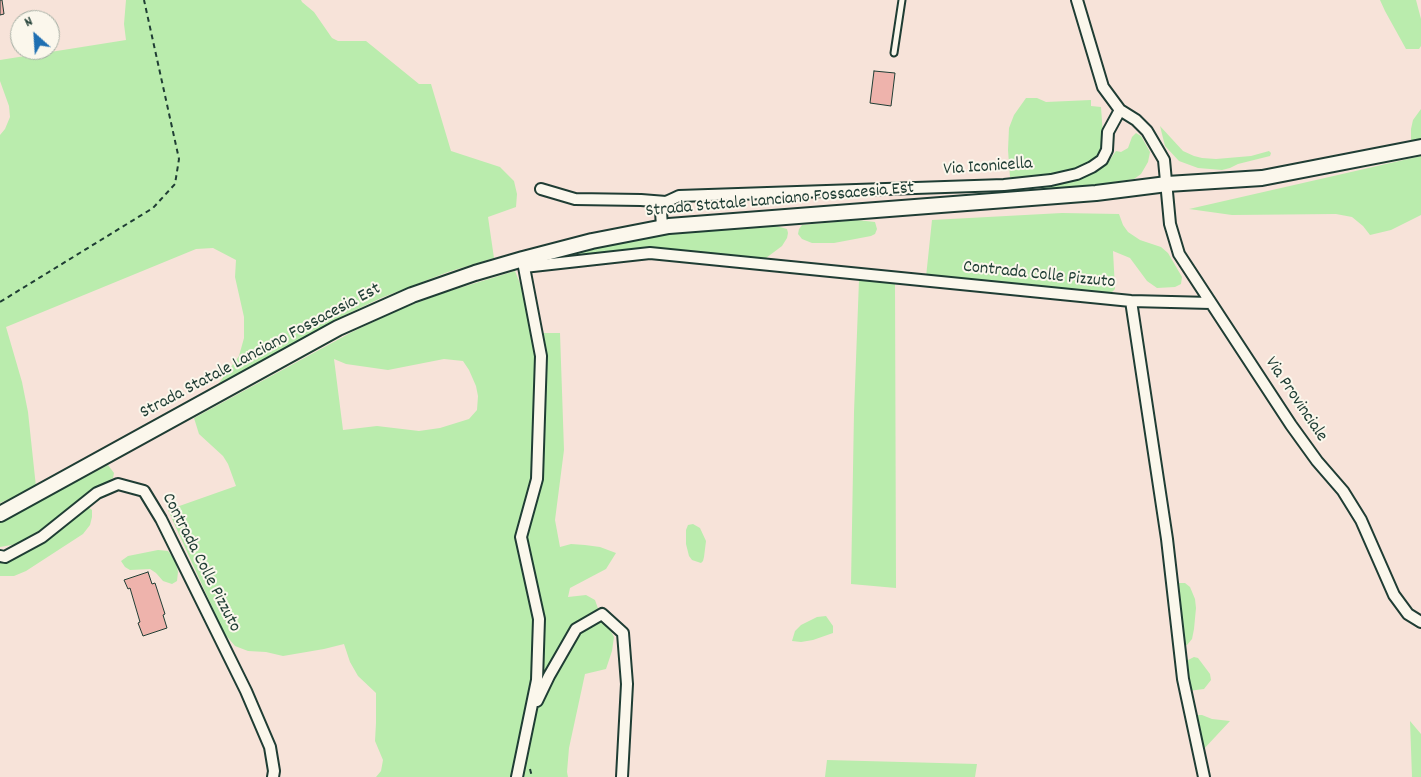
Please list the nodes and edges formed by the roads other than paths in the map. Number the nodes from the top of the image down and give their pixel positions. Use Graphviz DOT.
graph roads {
  1 [pos="902,0"];
  2 [pos="1077,0"];
  3 [pos="894,53"];
  4 [pos="1120,110"];
  5 [pos="1417,148"];
  6 [pos="1167,184"];
  7 [pos="541,189"];
  8 [pos="666,202"];
  9 [pos="662,228"];
  10 [pos="523,263"];
  11 [pos="1131,301"];
  12 [pos="1211,303"];
  13 [pos="0,514"];
  14 [pos="0,556"];
  15 [pos="1421,622"];
  16 [pos="529,717"];
  17 [pos="273,777"];
  18 [pos="517,777"];
  19 [pos="622,777"];
  20 [pos="1204,777"];
  1 -- 3 [label="lane"];
  2 -- 4 [label="street, Via Provinciale"];
  4 -- 6 [label="street, Via Provinciale"];
  4 -- 8 [label="street, Via Iconicella"];
  5 -- 6 [label="main road, Strada Statale Lanciano Fossacesia Est"];
  6 -- 9 [label="main road, Strada Statale Lanciano Fossacesia Est"];
  6 -- 12 [label="street, Via Provinciale"];
  7 -- 8 [label="street, Via Iconicella"];
  8 -- 9 [label="street"];
  9 -- 10 [label="main road, Strada Statale Lanciano Fossacesia Est"];
  10 -- 11 [label="street, Contrada Colle Pizzuto"];
  10 -- 13 [label="main road, Strada Statale Lanciano Fossacesia Est"];
  10 -- 16 [label="street"];
  11 -- 12 [label="street"];
  11 -- 20 [label="street, Contrada Colle Pizzuto"];
  12 -- 15 [label="street, Via Provinciale"];
  14 -- 17 [label="street, Contrada Colle Pizzuto"];
  16 -- 18 [label="street"];
  16 -- 19 [label="street"];
}
